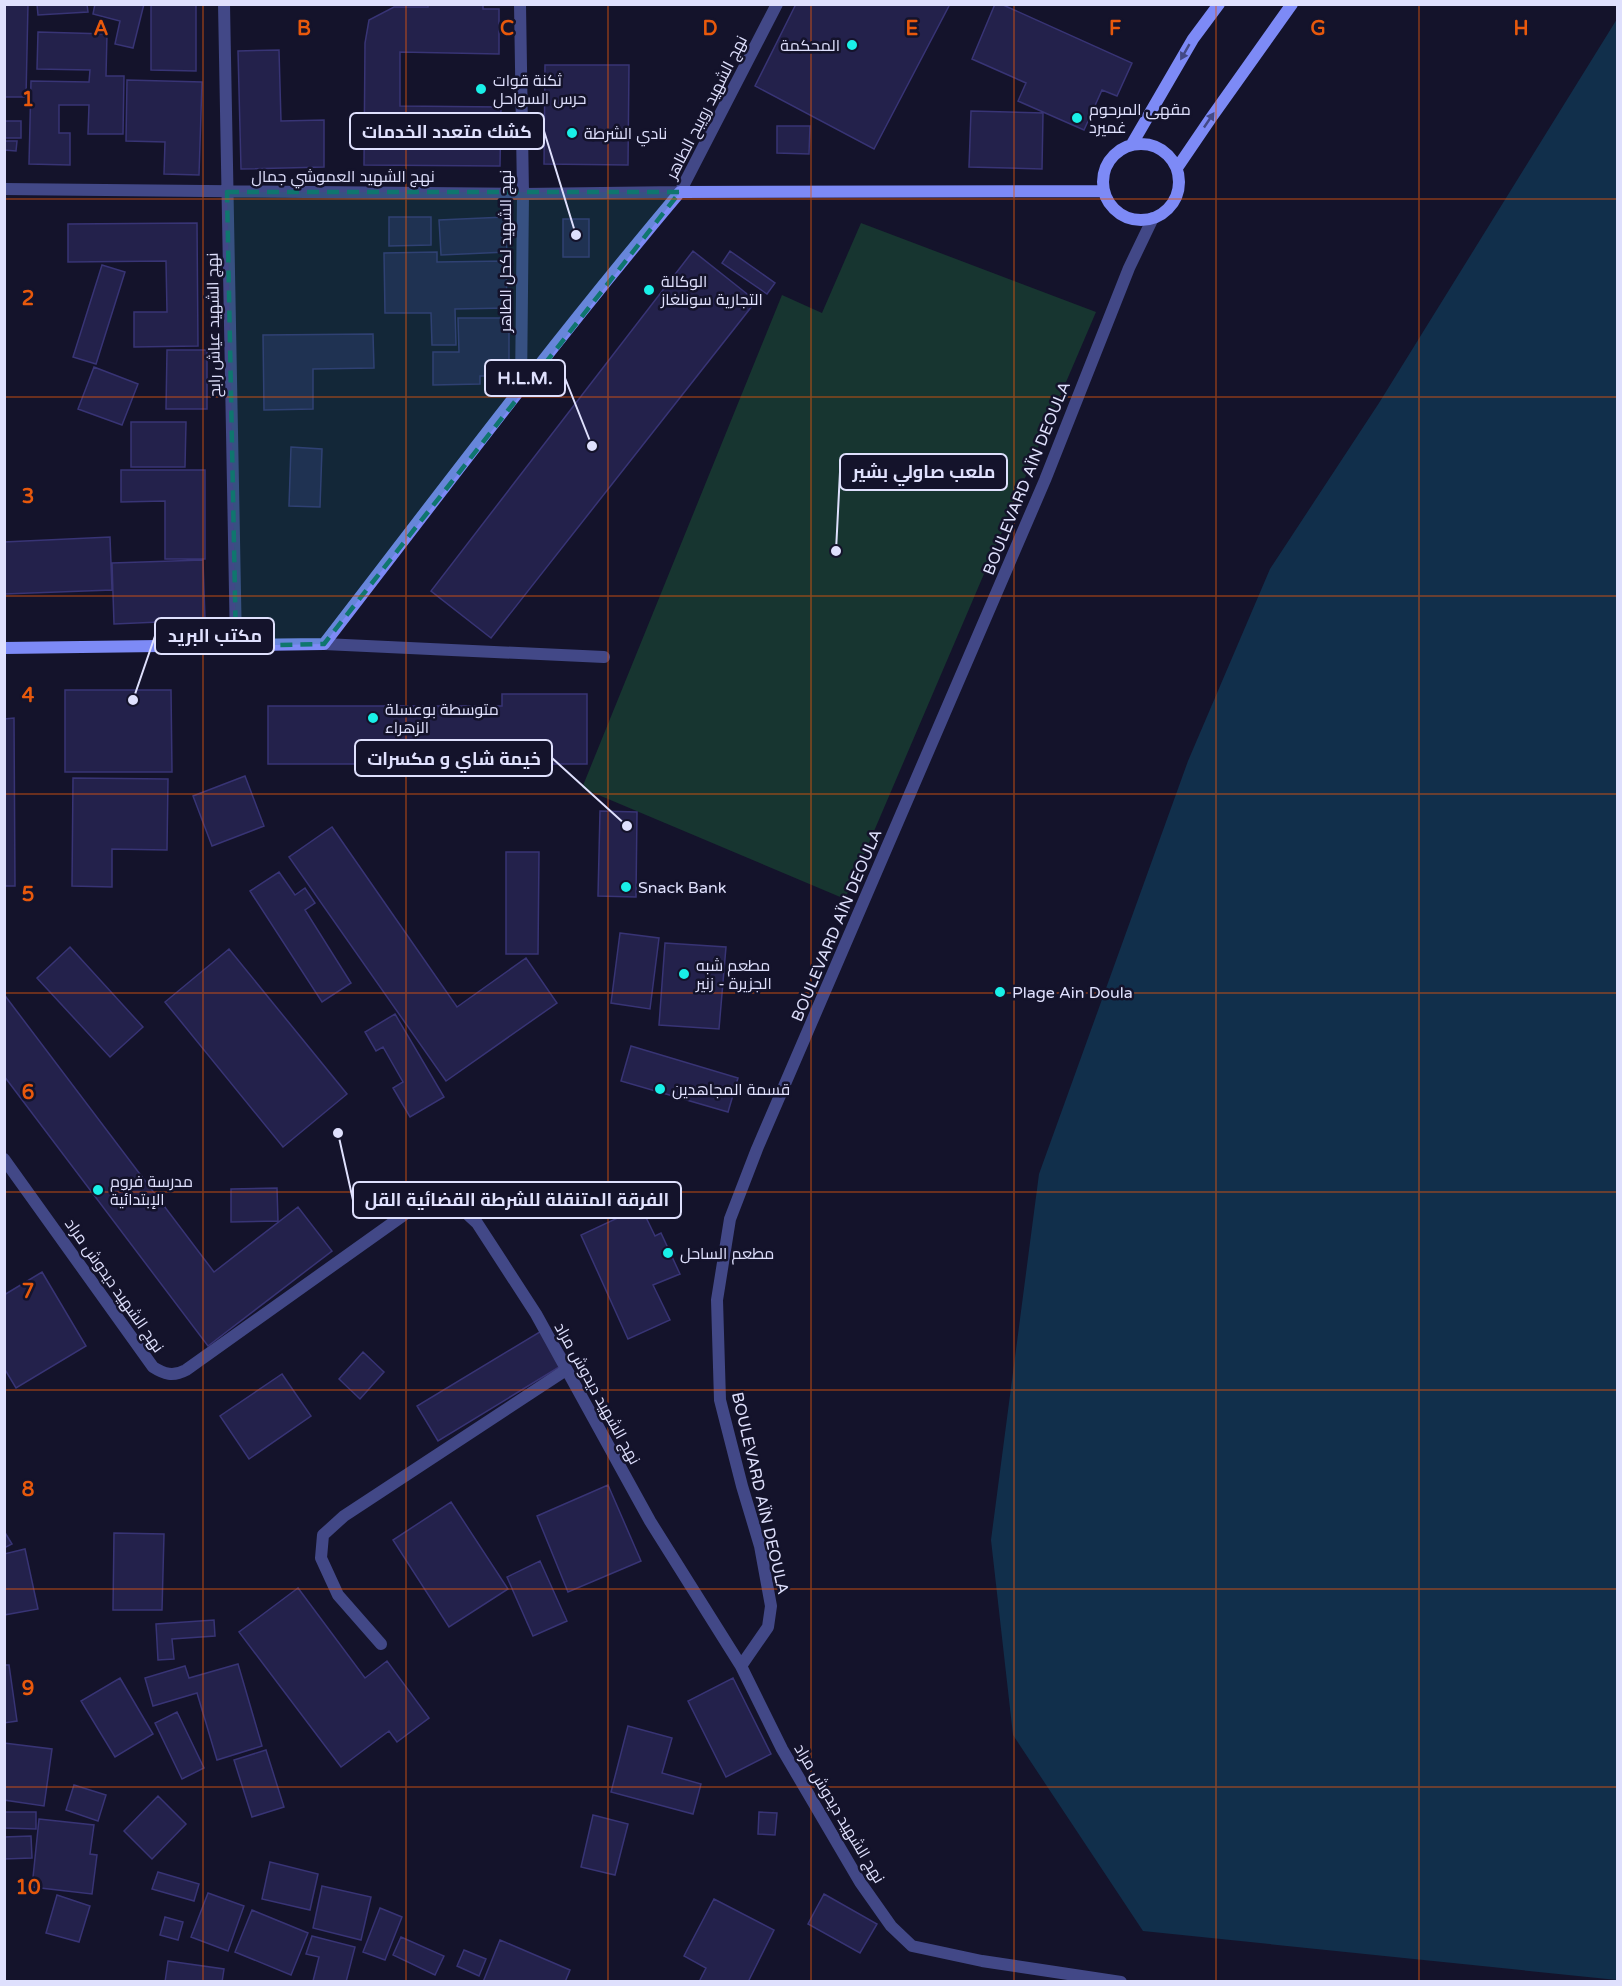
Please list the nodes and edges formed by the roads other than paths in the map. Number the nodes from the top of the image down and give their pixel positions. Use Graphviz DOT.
graph roads {
  1 [pos="224,4"];
  2 [pos="519,4"];
  3 [pos="777,4"];
  4 [pos="1219,4"];
  5 [pos="1292,4"];
  6 [pos="1132,144"];
  7 [pos="1177,168"];
  8 [pos="4,189"];
  9 [pos="1103,191"];
  10 [pos="227,192"];
  11 [pos="680,192"];
  12 [pos="523,194"];
  13 [pos="1153,218"];
  14 [pos="521,389"];
  15 [pos="324,644"];
  16 [pos="236,645"];
  17 [pos="4,648"];
  18 [pos="604,657"];
  19 [pos="4,1159"];
  20 [pos="566,1370"];
  21 [pos="381,1644"];
  22 [pos="741,1666"];
  23 [pos="1121,1982"];
  1 -- 10 [label="street, نهج الشهيد عياش رابح"];
  2 -- 12 [label="street, نهج الشهيد لكحل الطاهر"];
  3 -- 11 [label="street, نهج الشهيد رويبح الطاهر"];
  4 -- 6 [label="street, one-way"];
  7 -- 5 [label="street, one-way"];
  6 -- 7 [label="street"];
  6 -- 9 [label="street"];
  7 -- 13 [label="street"];
  8 -- 10 [label="street, نهج الشهيد العموشي جمال"];
  9 -- 11 [label="street"];
  9 -- 13 [label="street"];
  10 -- 12 [label="street, نهج الشهيد العموشي جمال"];
  10 -- 16 [label="street, نهج الشهيد عياش رابح"];
  11 -- 12 [label="street, نهج الشهيد العموشي جمال"];
  11 -- 14 [label="street"];
  12 -- 14 [label="street, نهج الشهيد لكحل الطاهر"];
  13 -- 22 [label="street, BOULEVARD AÏN DEOULA"];
  14 -- 15 [label="street"];
  15 -- 16 [label="street"];
  15 -- 18 [label="street"];
  16 -- 17 [label="street"];
  19 -- 20 [label="street, نهج الشهيد ديدوش مراد"];
  20 -- 21 [label="street"];
  20 -- 22 [label="street, نهج الشهيد ديدوش مراد"];
  22 -- 23 [label="street, نهج الشهيد ديدوش مراد"];
}
